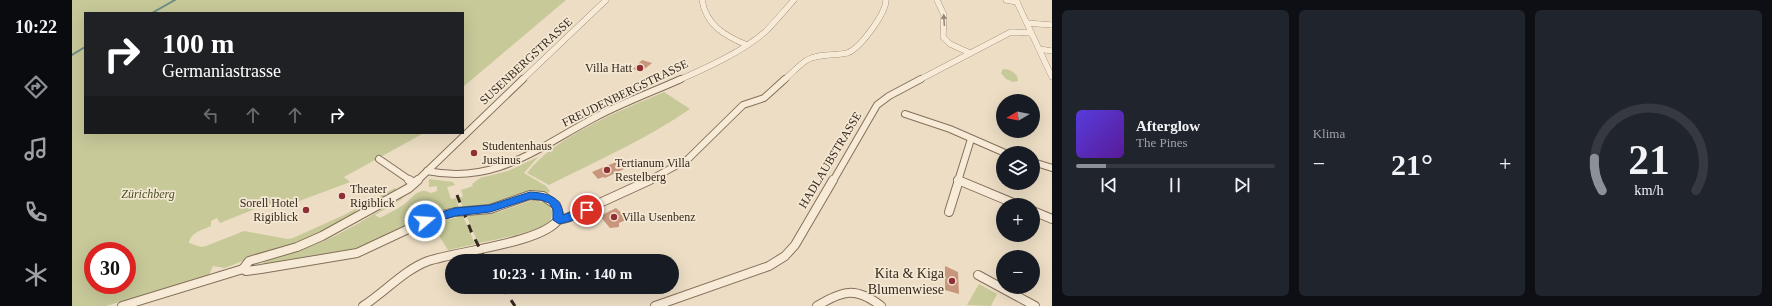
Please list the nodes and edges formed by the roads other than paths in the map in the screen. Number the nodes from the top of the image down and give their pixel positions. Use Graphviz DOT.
graph roads {
  1 [pos="606,0"];
  2 [pos="702,0"];
  3 [pos="794,0"];
  4 [pos="886,0"];
  5 [pos="937,0"];
  6 [pos="1006,0"];
  7 [pos="1017,1"];
  8 [pos="1027,23"];
  9 [pos="1052,25"];
  10 [pos="1031,33"];
  11 [pos="747,45"];
  12 [pos="1039,49"];
  13 [pos="1052,51"];
  14 [pos="970,53"];
  15 [pos="1052,77"];
  16 [pos="905,114"];
  17 [pos="971,139"];
  18 [pos="996,149"];
  19 [pos="379,159"];
  20 [pos="1040,164"];
  21 [pos="1052,168"];
  22 [pos="427,171"];
  23 [pos="958,180"];
  24 [pos="414,183"];
  25 [pos="1001,198"];
  26 [pos="949,212"];
  27 [pos="1040,214"];
  28 [pos="1052,219"];
  29 [pos="559,220"];
  30 [pos="243,269"];
  31 [pos="978,275"];
  32 [pos="122,306"];
  33 [pos="363,306"];
  34 [pos="656,306"];
  35 [pos="817,306"];
  36 [pos="881,306"];
  37 [pos="1036,306"];
  1 -- 22 [label="street, SUSENBERGSTRASSE"];
  2 -- 11 [label="street"];
  3 -- 11 [label="street, FREUDENBERGSTRASSE"];
  4 -- 29 [label="street"];
  14 -- 5 [label="street, one-way"];
  6 -- 7 [label="street"];
  7 -- 8 [label="street"];
  8 -- 9 [label="street"];
  8 -- 10 [label="street"];
  10 -- 12 [label="street"];
  10 -- 14 [label="street, HADLAUBSTRASSE"];
  11 -- 22 [label="street, FREUDENBERGSTRASSE"];
  12 -- 13 [label="street"];
  12 -- 15 [label="street"];
  14 -- 34 [label="street, HADLAUBSTRASSE"];
  16 -- 17 [label="street"];
  17 -- 18 [label="street"];
  17 -- 23 [label="street"];
  19 -- 24 [label="street"];
  20 -- 21 [label="street"];
  22 -- 24 [label="street, SUSENBERGSTRASSE"];
  23 -- 25 [label="street"];
  23 -- 26 [label="street"];
  24 -- 30 [label="street, SUSENBERGSTRASSE"];
  27 -- 28 [label="street"];
  29 -- 30 [label="street"];
  29 -- 33 [label="street"];
  30 -- 32 [label="street"];
  31 -- 37 [label="street"];
  35 -- 36 [label="street"];
}
